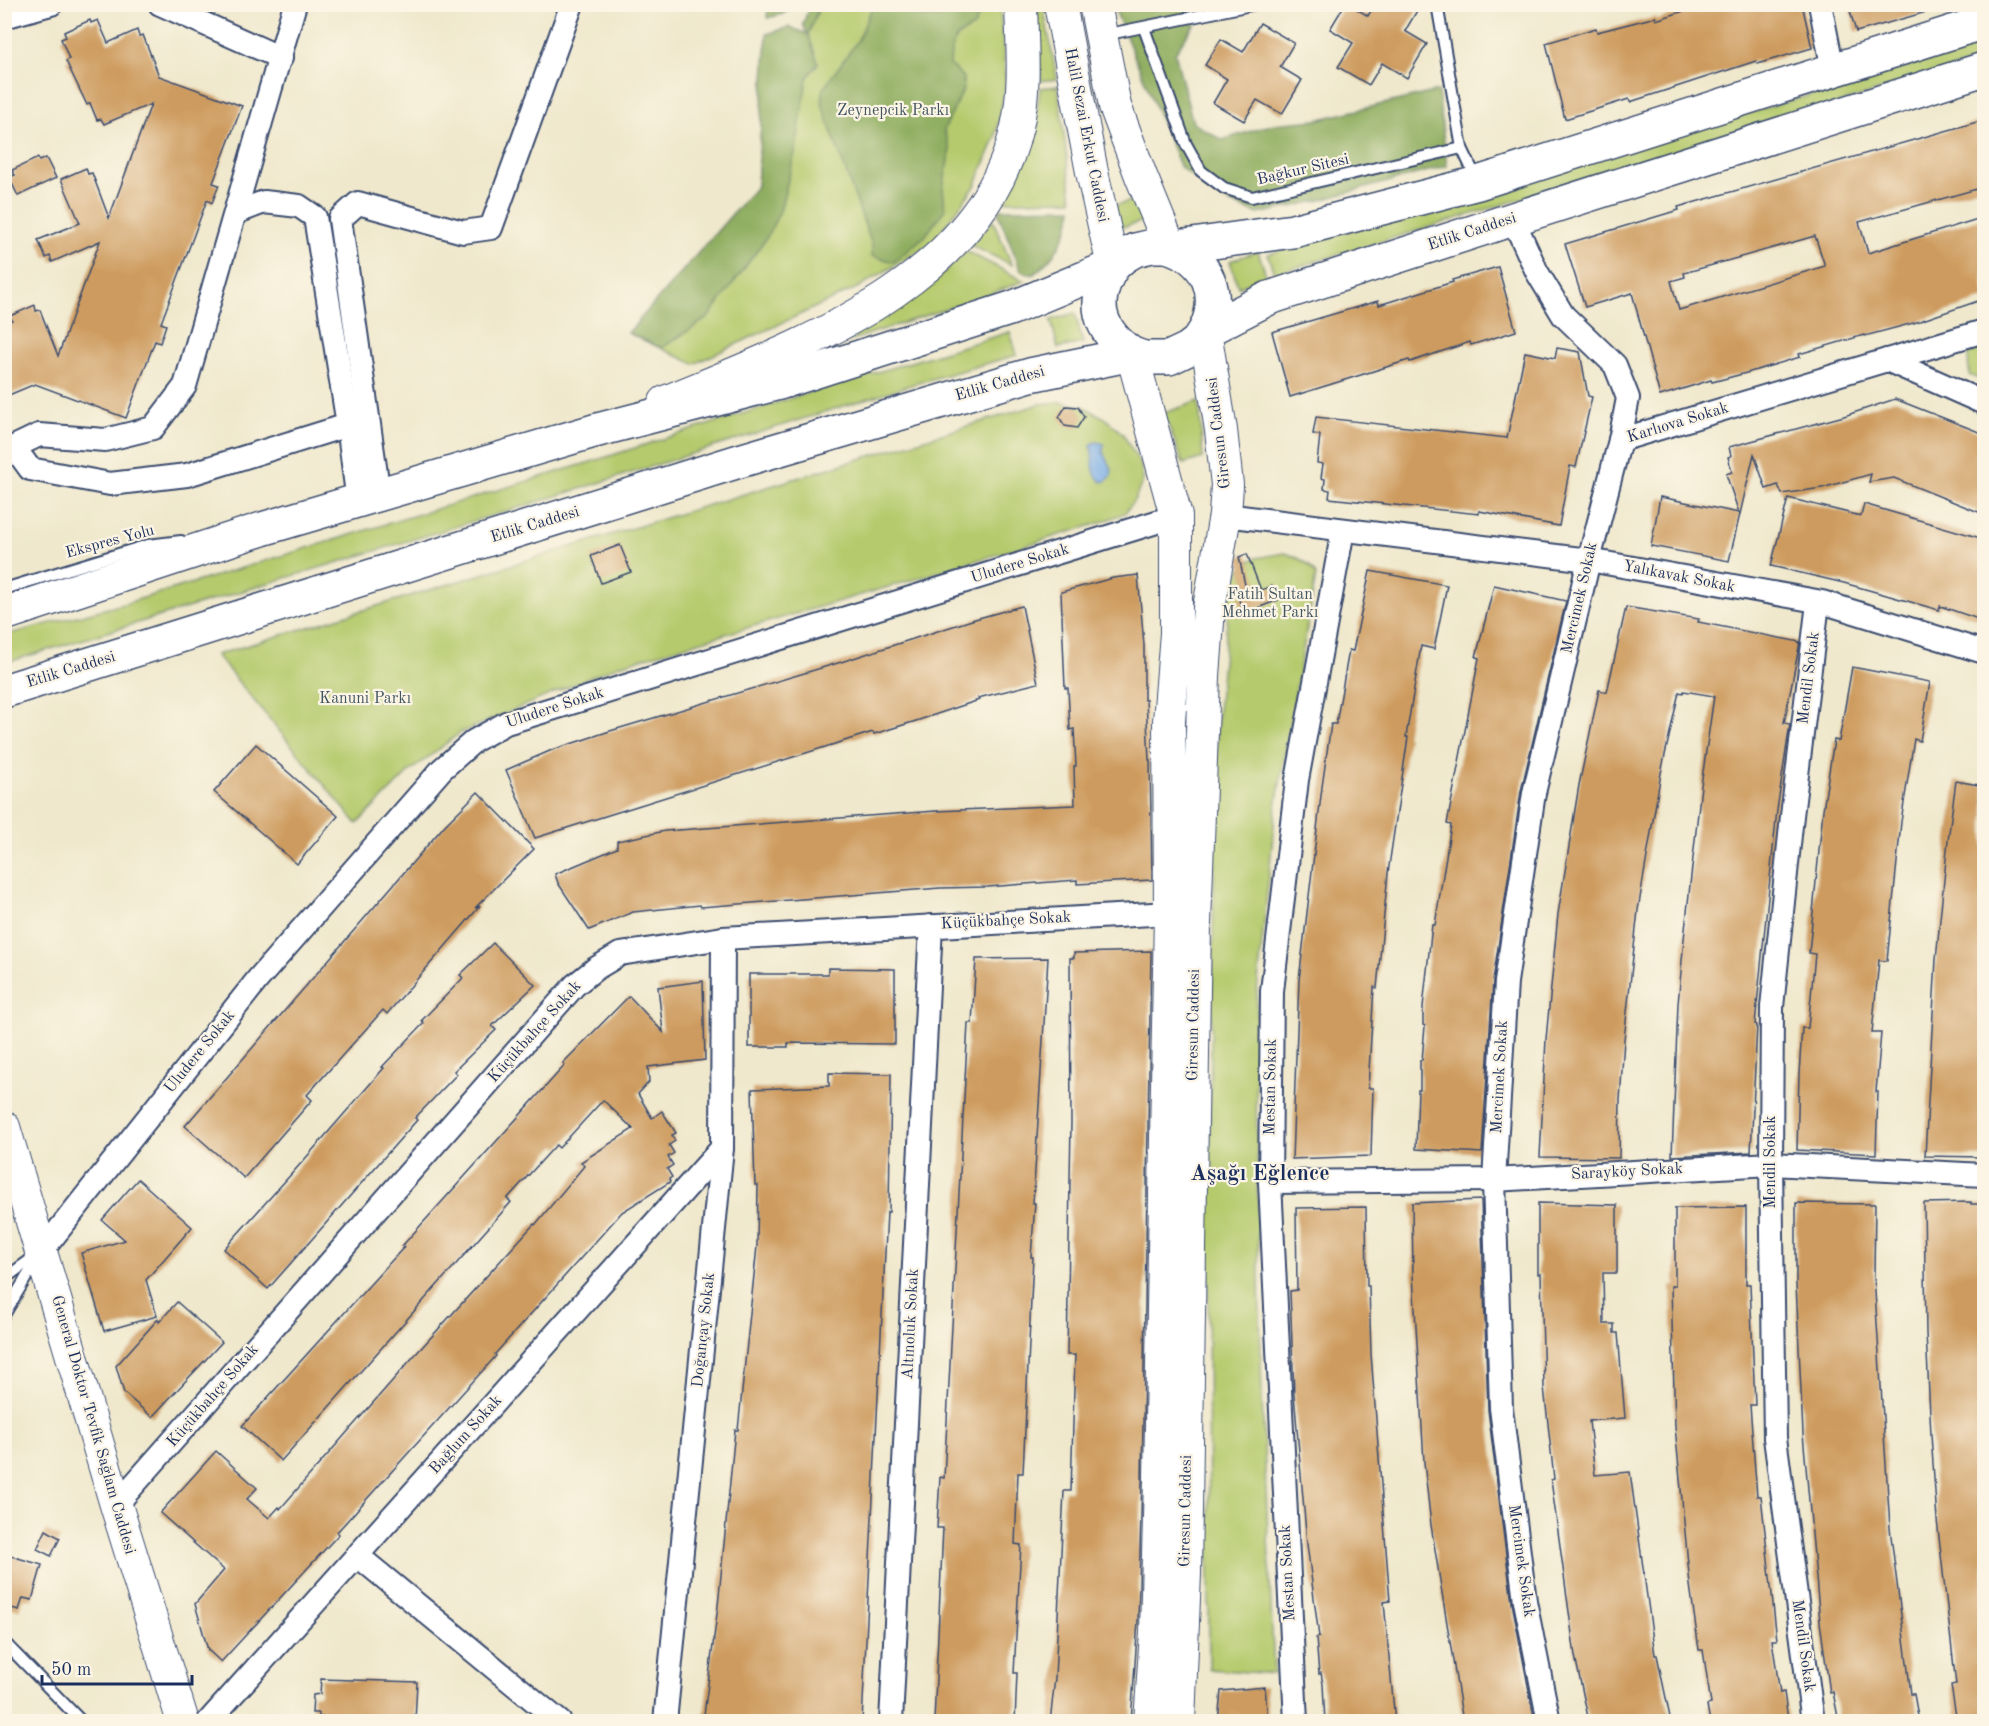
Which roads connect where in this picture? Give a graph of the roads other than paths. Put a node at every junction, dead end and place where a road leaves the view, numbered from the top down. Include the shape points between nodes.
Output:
1 (51, 4) edge
2 (160, 4) edge
3 (295, 4) edge
4 (572, 4) edge
5 (1021, 4) edge
6 (1060, 4) edge
7 (1095, 4) edge
8 (1256, 4) edge
9 (1437, 4) edge
10 (1820, 4) edge
11 (4, 17) edge
12 (1984, 22) edge
13 (1144, 28) junction
14 (1102, 35) junction
15 (281, 58) junction
16 (1984, 69) edge
17 (1833, 70) junction
18 (1462, 148) junction
19 (1478, 183) junction
20 (235, 213) junction
21 (1513, 219) junction
22 (1170, 247) junction
23 (1113, 266) junction
24 (1205, 331) junction
25 (1984, 331) edge
26 (1132, 354) junction
27 (1887, 360) junction
28 (1984, 403) edge
29 (348, 425) junction
30 (594, 431) junction
31 (1620, 440) junction
32 (9, 444) edge
33 (368, 499) junction
34 (1225, 515) junction
35 (1176, 516) junction
36 (262, 530) junction
37 (1343, 530) junction
38 (1589, 560) junction
39 (4, 589) edge
40 (1818, 603) junction
41 (4, 614) edge
42 (1984, 652) edge
43 (4, 691) edge
44 (1170, 913) junction
45 (931, 926) junction
46 (723, 938) junction
47 (4, 1127) edge
48 (722, 1148) junction
49 (1771, 1164) junction
50 (1984, 1175) edge
51 (1494, 1180) junction
52 (1270, 1182) junction
53 (42, 1251) junction
54 (4, 1279) edge
55 (4, 1315) edge
56 (116, 1505) junction
57 (358, 1556) junction
58 (4, 1642) edge
59 (82, 1722) edge
60 (183, 1722) edge
61 (208, 1722) edge
62 (560, 1722) edge
63 (665, 1722) edge
64 (891, 1722) edge
65 (1150, 1722) edge
66 (1179, 1722) edge
67 (1296, 1722) edge
68 (1549, 1722) edge
69 (1813, 1722) edge

1 - 11 street
2 - 15 street
3 - 15 street
4 - 33 street via 491,228 463,232 358,202 340,219
5 - 30 main road via 1021,109 1016,130 989,195 971,223 948,247 893,292 848,319
6 - 23 main road, Halil Sezai Erkut Caddesi
7 - 14 main road
8 - 13 lane
9 - 18 lane
10 - 17 street
12 - 17 main road
13 - 14 lane
13 - 18 lane, Bağkur Sitesi via 1186,144 1201,171 1224,188 1252,197
14 - 22 main road via 1115,106
15 - 20 street
16 - 21 main road, Etlik Caddesi
17 - 19 main road
18 - 19 lane
19 - 22 main road via 1293,231
20 - 29 street via 264,202 299,206 315,217
20 - 32 street via 185,386 153,428 105,440 39,435
21 - 24 main road, Etlik Caddesi via 1269,298
21 - 31 street, Karlıova Sokak via 1537,272 1563,315 1615,366 1628,399
22 - 23 main road via 1135,250
22 - 24 main road via 1189,255 1207,274 1213,303
23 - 26 main road via 1102,285 1100,310 1108,333
23 - 30 main road via 1012,308 778,383
24 - 26 main road, Etlik Caddesi via 1184,352 1169,358
24 - 34 main road, Giresun Caddesi via 1227,485
25 - 27 street, Karlıova Sokak
26 - 35 main road, Giresun Caddesi
26 - 43 main road, Etlik Caddesi via 1030,375 736,462
27 - 28 street
27 - 31 street, Karlıova Sokak
29 - 32 street via 187,475 110,484 30,469
29 - 33 street
30 - 33 main road
31 - 38 street, Mercimek Sokak
33 - 36 main road
34 - 37 street, Yalıkavak Sokak
34 - 66 main road, Giresun Caddesi via 1209,608 1195,924
35 - 44 main road, Giresun Caddesi via 1176,633 1169,721
35 - 53 street, Uludere Sokak via 506,723 474,741 442,769 258,979
36 - 39 lane, Ekspres Yolu via 148,545
36 - 41 main road
37 - 38 street, Yalıkavak Sokak
37 - 52 street, Mestan Sokak via 1297,780 1272,991
38 - 40 street, Yalıkavak Sokak
38 - 51 street, Mercimek Sokak via 1533,805 1506,982
40 - 42 street, Yalıkavak Sokak
40 - 49 street, Mendil Sokak via 1772,1007
44 - 45 street, Küçükbahçe Sokak
44 - 65 main road, Giresun Caddesi via 1160,1479
45 - 46 street, Küçükbahçe Sokak
45 - 64 street, Altınoluk Sokak
46 - 48 street, Doğançay Sokak
46 - 56 street, Küçükbahçe Sokak via 620,954 575,985
47 - 53 main road, General Doktor Tevfik Sağlam Caddesi
48 - 57 street, Bağlum Sokak
48 - 63 street, Doğançay Sokak
49 - 50 street, Sarayköy Sokak
49 - 51 street, Sarayköy Sokak
49 - 69 street, Mendil Sokak via 1775,1438
51 - 52 street, Sarayköy Sokak
51 - 68 street, Mercimek Sokak via 1501,1408 1525,1601
52 - 67 street, Mestan Sokak
53 - 54 lane
53 - 55 lane
53 - 56 main road, General Doktor Tevfik Sağlam Caddesi
56 - 60 main road, General Doktor Tevfik Sağlam Caddesi
57 - 61 street, Bağlum Sokak
57 - 62 street
58 - 59 lane

